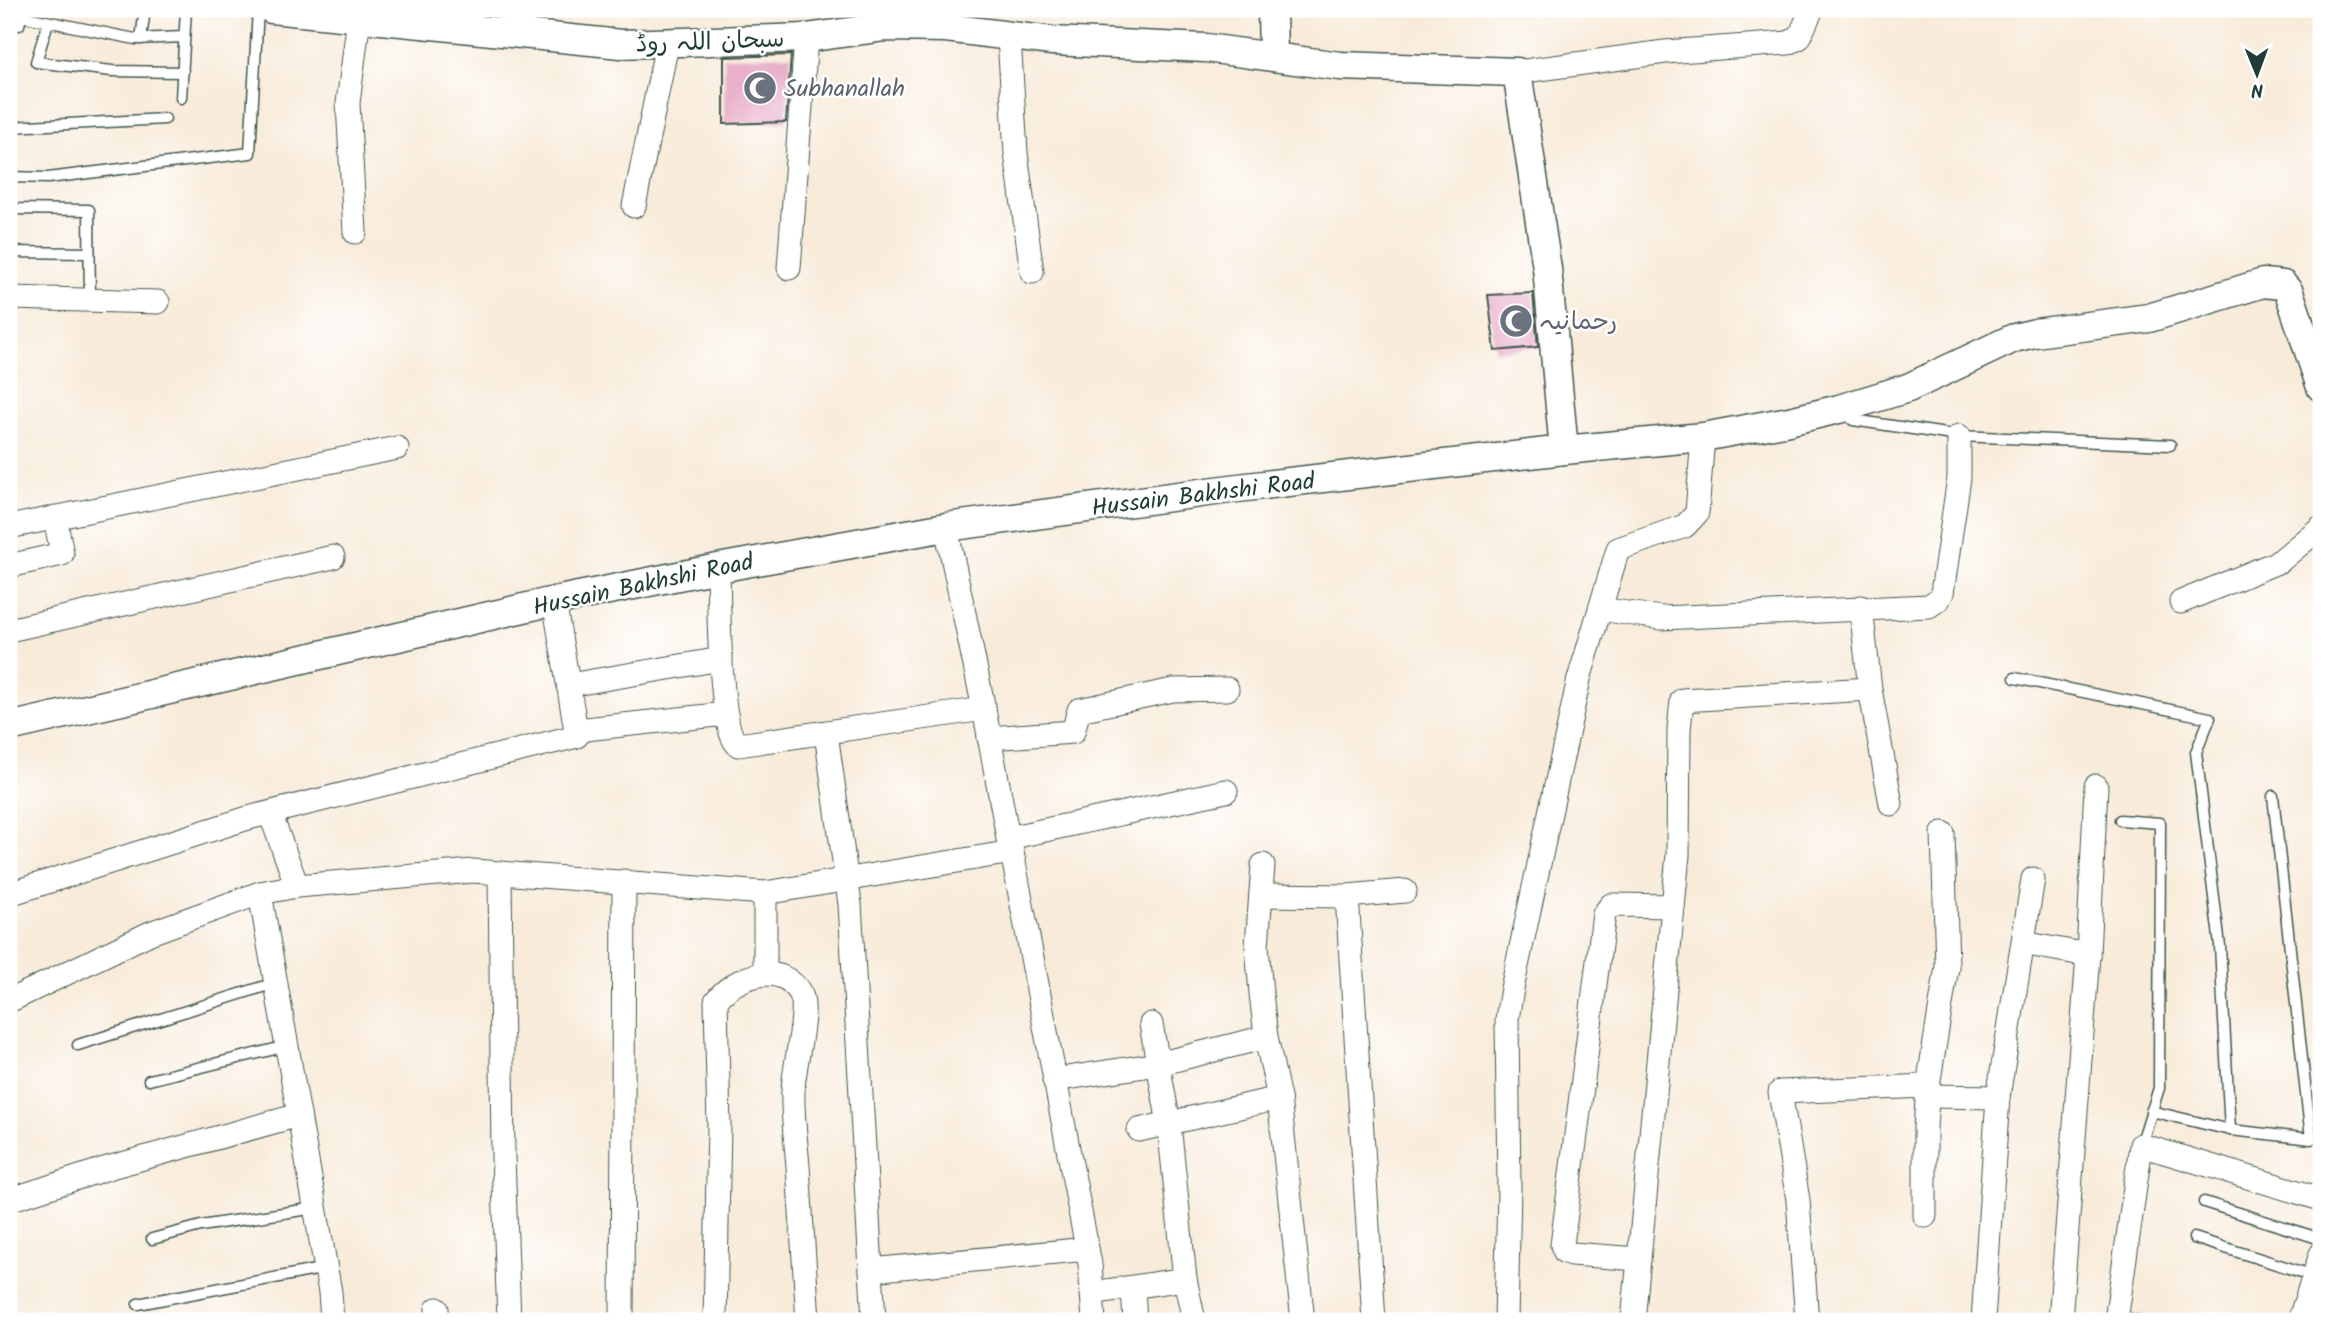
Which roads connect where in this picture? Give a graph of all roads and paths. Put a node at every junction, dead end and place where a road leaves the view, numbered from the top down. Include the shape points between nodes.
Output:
1 (145, 9) edge
2 (186, 9) edge
3 (258, 9) edge
4 (271, 9) edge
5 (1272, 9) edge
6 (1812, 9) edge
7 (22, 13) edge
8 (359, 18) junction
9 (907, 18) edge
10 (48, 22) junction
11 (9, 23) edge
12 (184, 37) junction
13 (1009, 37) junction
14 (806, 38) junction
15 (141, 39) junction
16 (667, 44) junction
17 (1273, 57) junction
18 (183, 72) junction
19 (1517, 72) junction
20 (181, 98) dead end
21 (166, 119) dead end
22 (9, 127) edge
23 (9, 177) edge
24 (634, 206) dead end
25 (9, 209) edge
26 (355, 232) dead end
27 (9, 252) edge
28 (89, 253) junction
29 (789, 268) dead end
30 (1032, 272) dead end
31 (9, 298) edge
32 (90, 300) junction
33 (158, 302) dead end
34 (2321, 387) edge
35 (1839, 409) junction
36 (1959, 436) junction
37 (1703, 437) junction
38 (2170, 445) dead end
39 (397, 447) dead end
40 (1564, 450) junction
41 (55, 517) junction
42 (9, 527) edge
43 (946, 527) junction
44 (2321, 527) edge
45 (333, 557) dead end
46 (9, 566) edge
47 (718, 568) junction
48 (554, 601) junction
49 (2181, 602) dead end
50 (1860, 607) junction
51 (1600, 609) junction
52 (9, 630) edge
53 (721, 659) junction
54 (2015, 678) dead end
55 (569, 685) junction
56 (1227, 690) dead end
57 (1870, 690) junction
58 (984, 709) junction
59 (726, 714) junction
60 (9, 727) edge
61 (576, 730) junction
62 (826, 733) junction
63 (989, 738) junction
64 (2096, 786) dead end
65 (1226, 791) dead end
66 (2273, 796) dead end
67 (1891, 804) dead end
68 (270, 813) junction
69 (2120, 820) dead end
70 (1944, 834) dead end
71 (1010, 845) junction
72 (1263, 865) dead end
73 (500, 873) junction
74 (2033, 879) dead end
75 (847, 880) junction
76 (624, 881) junction
77 (298, 886) junction
78 (1405, 891) dead end
79 (260, 893) junction
80 (765, 893) junction
81 (9, 894) edge
82 (1261, 895) junction
83 (1348, 896) junction
84 (1673, 906) junction
85 (2023, 943) junction
86 (2088, 955) junction
87 (765, 973) junction
88 (275, 983) junction
89 (9, 1002) edge
90 (1151, 1024) dead end
91 (1266, 1037) junction
92 (78, 1045) dead end
93 (286, 1046) junction
94 (1158, 1064) junction
95 (149, 1080) dead end
96 (1054, 1080) junction
97 (1928, 1091) junction
98 (1998, 1097) junction
99 (1279, 1098) junction
100 (2151, 1111) junction
101 (299, 1115) junction
102 (1169, 1124) junction
103 (2230, 1129) junction
104 (1139, 1130) dead end
105 (2141, 1145) junction
106 (2321, 1199) edge
107 (9, 1200) edge
108 (2204, 1202) dead end
109 (315, 1208) junction
110 (1925, 1216) dead end
111 (2194, 1238) dead end
112 (2321, 1238) edge
113 (152, 1239) dead end
114 (1087, 1249) junction
115 (1639, 1259) junction
116 (2318, 1265) edge
117 (326, 1268) junction
118 (871, 1270) junction
119 (1185, 1279) junction
120 (1133, 1288) junction
121 (1092, 1293) junction
122 (138, 1304) dead end
123 (2116, 1318) edge
124 (332, 1321) edge
125 (509, 1321) edge
126 (622, 1321) edge
127 (715, 1321) edge
128 (808, 1321) edge
129 (874, 1321) edge
130 (1094, 1321) edge
131 (1135, 1321) edge
132 (1194, 1321) edge
133 (1303, 1321) edge
134 (1374, 1321) edge
135 (1506, 1321) edge
136 (1633, 1321) edge
137 (1807, 1321) edge
138 (1983, 1321) edge
139 (2060, 1321) edge
140 (2142, 1321) edge
141 (2299, 1321) edge

1 - 15 lane
2 - 12 lane
3 - 23 lane via 250,153 48,178
4 - 8 street, سبحان اللہ روڈ
5 - 17 street
6 - 19 street via 1799,38 1788,43 1665,52
7 - 10 lane
7 - 11 lane via 19,24
8 - 16 street, سبحان اللہ روڈ via 449,22 621,44
8 - 26 street via 348,103
9 - 13 street, سبحان اللہ روڈ
9 - 14 street, سبحان اللہ روڈ via 885,27
10 - 15 lane
10 - 18 lane via 36,62 112,71
12 - 15 lane
12 - 18 lane
13 - 17 street, سبحان اللہ روڈ via 1206,48
13 - 30 street via 1016,153
14 - 16 street, سبحان اللہ روڈ
14 - 29 street
16 - 24 street
17 - 19 street, سبحان اللہ روڈ via 1340,66
18 - 20 lane
19 - 40 street via 1547,268
21 - 22 lane
25 - 28 lane via 89,210
27 - 28 lane
28 - 32 lane
31 - 32 street
32 - 33 street
34 - 35 street, Hussain Bakhshi Road via 2289,292 2283,285 2263,283 2149,318 2014,338 1908,388
35 - 36 lane via 1853,420
35 - 37 street, Hussain Bakhshi Road
36 - 38 lane
36 - 50 street via 1959,478 1939,599 1929,606
37 - 40 street, Hussain Bakhshi Road
37 - 51 street via 1697,513 1685,526 1618,549
39 - 41 street
40 - 43 street, Hussain Bakhshi Road
41 - 42 street
41 - 46 street via 62,554
43 - 47 street, Hussain Bakhshi Road
43 - 58 street
44 - 49 street via 2280,561
45 - 52 street
47 - 48 street, Hussain Bakhshi Road
47 - 53 street
48 - 55 street
48 - 60 street, Hussain Bakhshi Road
50 - 51 street via 1661,618
50 - 57 street
51 - 135 street via 1579,679 1509,1009
53 - 55 street
53 - 59 street
54 - 103 lane via 2210,718 2196,752 2220,946
55 - 61 street
56 - 63 street via 1173,690 1079,710 1073,732
57 - 67 street
57 - 84 street via 1682,700
58 - 62 street
58 - 63 street
59 - 61 street
59 - 62 street via 731,739 742,746
61 - 68 street via 577,736
62 - 75 street
63 - 71 street
64 - 86 street
65 - 71 street
66 - 103 lane via 2311,1139
68 - 77 street
68 - 81 street
69 - 100 lane via 2160,823 2159,1088
70 - 97 street via 1947,967
71 - 75 street
71 - 96 street
72 - 82 street
73 - 76 street
73 - 77 street via 473,871
73 - 125 street
74 - 85 street
75 - 80 street
75 - 118 street
76 - 80 street
76 - 126 street
77 - 79 street
78 - 83 street
79 - 88 street
79 - 89 street via 150,933
80 - 87 street
82 - 83 street
82 - 91 street via 1257,946
83 - 134 street
84 - 115 street
84 - 115 street via 1611,905 1604,914 1562,1245 1571,1254
85 - 86 street
85 - 98 street
86 - 139 street
87 - 127 street via 739,980 716,1002
87 - 128 street via 788,981 802,996 793,1090
88 - 92 lane
88 - 93 street
90 - 94 street
91 - 94 street
91 - 99 street
93 - 95 lane
93 - 101 street
94 - 96 street
94 - 102 street
96 - 114 street
97 - 98 street
97 - 110 street
97 - 137 street via 1780,1092 1798,1200
98 - 138 street
99 - 102 street
99 - 133 street
100 - 103 lane
100 - 105 lane
101 - 107 street
101 - 109 street
102 - 104 street
102 - 119 street
105 - 106 street
105 - 123 street
108 - 112 lane
109 - 113 lane via 201,1226
109 - 117 street
111 - 116 lane
114 - 118 street
114 - 121 street
115 - 136 street
116 - 141 street
117 - 122 lane
117 - 124 street
118 - 129 street
119 - 120 street
119 - 132 street
120 - 121 street
120 - 131 street
121 - 130 street
123 - 140 lane

